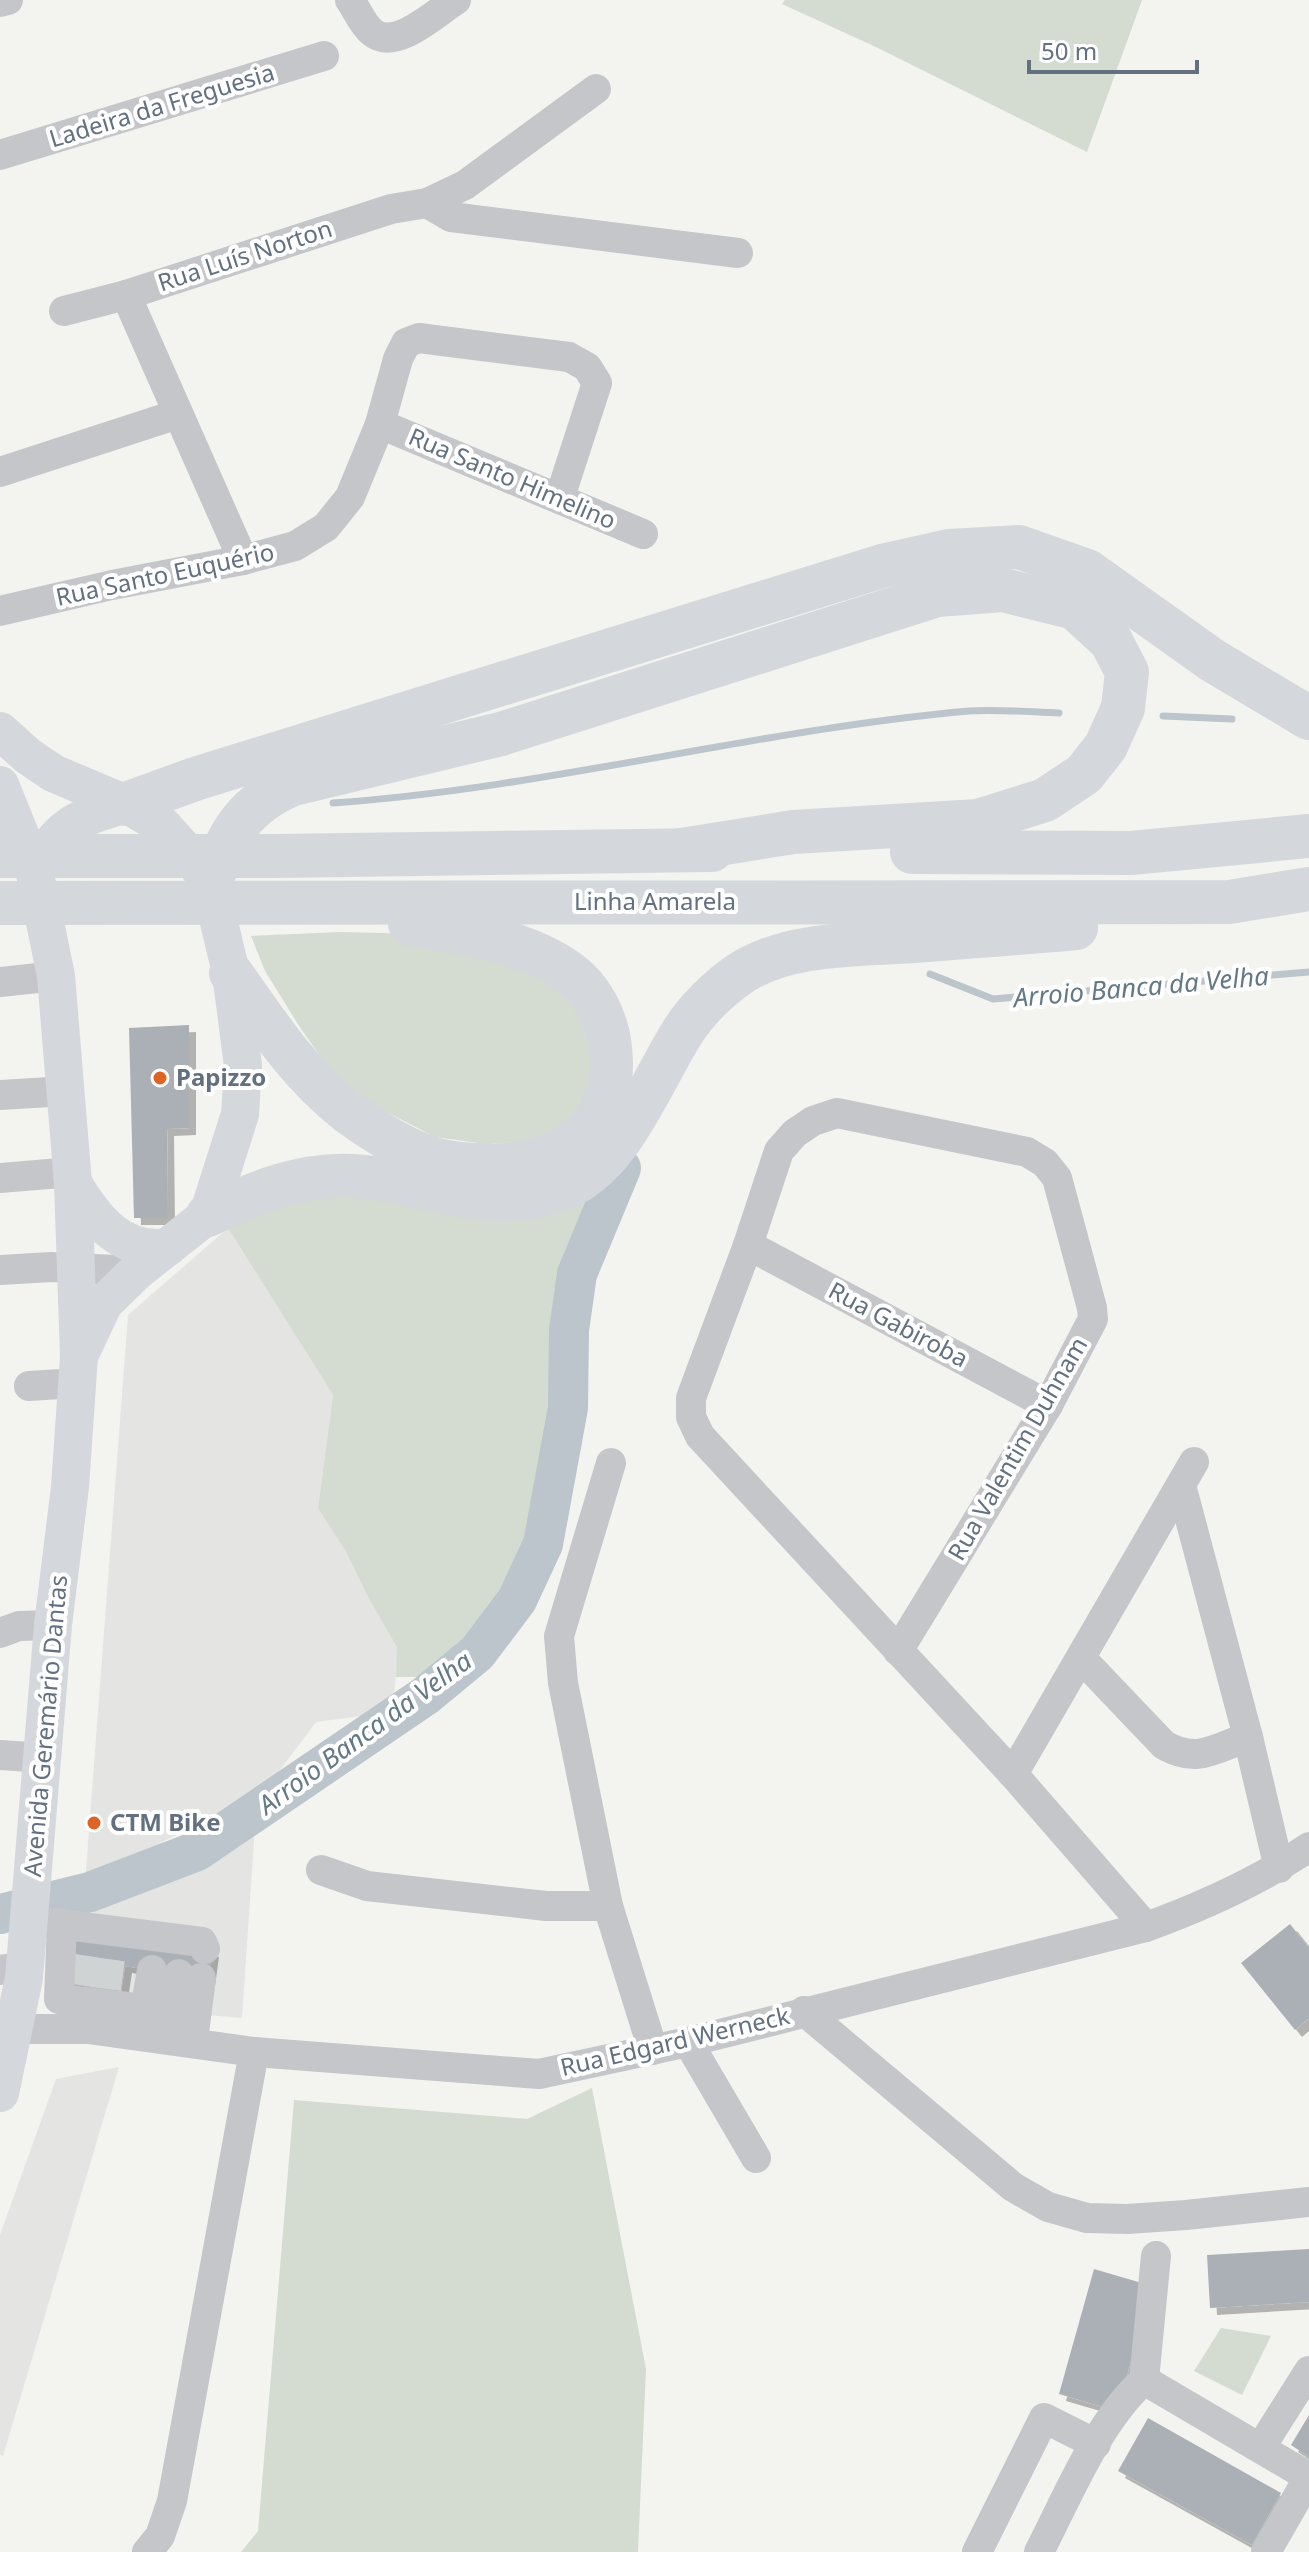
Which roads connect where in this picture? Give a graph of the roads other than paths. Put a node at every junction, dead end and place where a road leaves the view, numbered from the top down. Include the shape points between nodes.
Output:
1 (8, 0) edge
2 (350, 0) edge
3 (456, 0) edge
4 (0, 2) edge
5 (324, 56) dead end
6 (596, 89) dead end
7 (0, 155) edge
8 (427, 203) junction
9 (738, 253) dead end
10 (126, 295) junction
11 (64, 311) dead end
12 (178, 414) junction
13 (380, 424) junction
14 (0, 472) edge
15 (560, 497) junction
16 (643, 534) dead end
17 (243, 560) junction
18 (0, 611) edge
19 (1309, 718) edge
20 (0, 731) edge
21 (0, 785) edge
22 (126, 804) junction
23 (1309, 836) edge
24 (682, 850) junction
25 (17, 862) edge
26 (210, 884) junction
27 (1309, 889) edge
28 (1229, 902) junction
29 (0, 903) edge
30 (290, 903) junction
31 (231, 973) junction
32 (56, 976) junction
33 (0, 982) edge
34 (66, 1091) junction
35 (0, 1095) edge
36 (0, 1178) edge
37 (72, 1178) junction
38 (208, 1215) junction
39 (748, 1245) junction
40 (168, 1247) junction
41 (0, 1270) edge
42 (77, 1270) junction
43 (137, 1271) junction
44 (78, 1370) junction
45 (29, 1386) dead end
46 (1048, 1405) junction
47 (611, 1463) dead end
48 (53, 1625) junction
49 (0, 1633) edge
50 (898, 1651) junction
51 (1081, 1658) junction
52 (1248, 1737) junction
53 (0, 1755) edge
54 (44, 1758) junction
55 (1013, 1774) junction
56 (1309, 1847) edge
57 (1279, 1868) junction
58 (321, 1870) dead end
59 (608, 1906) junction
60 (75, 1927) junction
61 (1146, 1927) junction
62 (177, 1954) junction
63 (12, 1968) edge
64 (804, 2011) junction
65 (177, 2020) junction
66 (7, 2029) edge
67 (688, 2042) junction
68 (653, 2050) junction
69 (254, 2052) junction
70 (0, 2093) edge
71 (756, 2158) dead end
72 (1309, 2202) edge
73 (1156, 2256) dead end
74 (1309, 2371) edge
75 (1144, 2380) junction
76 (1096, 2444) junction
77 (1261, 2447) junction
78 (1309, 2477) edge
79 (147, 2552) edge
80 (977, 2552) edge
81 (1039, 2552) edge
82 (1266, 2552) edge

1 - 4 street
2 - 3 street via 371,32 386,39 399,38
5 - 7 street, Ladeira da Freguesia
6 - 8 street, Rua Luís Norton via 465,185
8 - 9 street via 451,217
8 - 10 street, Rua Luís Norton via 391,209
10 - 11 street, Rua Luís Norton
10 - 12 street
12 - 14 street
12 - 17 street
13 - 15 street, Rua Santo Himelino
13 - 15 street, Rua Santo Euquério via 398,359 406,343 419,338 569,357 587,367 597,383
13 - 17 street, Rua Santo Euquério via 350,497 326,527 295,546
15 - 16 street, Rua Santo Himelino
17 - 18 street, Rua Santo Euquério
19 - 22 highway via 1212,660 1087,571 1019,547 949,551 882,566
20 - 22 main road via 53,773
21 - 25 main road, Avenida Geremário Dantas
22 - 25 main road via 73,821
22 - 26 main road via 163,826
23 - 24 highway via 1131,853
24 - 25 highway
24 - 26 highway via 793,832 978,821 1045,800 1084,774 1106,746 1123,708 1127,672 1111,641 1075,608 1003,590 937,595 501,734 293,784 267,795 244,815
25 - 32 main road, Avenida Geremário Dantas
26 - 31 main road
27 - 28 highway, Linha Amarela
28 - 30 highway, Linha Amarela
28 - 38 highway via 1111,926 821,948 776,957 739,975 705,1004 683,1031 624,1134 566,1188 504,1200 353,1176 314,1178 277,1185
29 - 30 highway, Linha Amarela
30 - 31 highway via 506,942 573,975 607,1025 611,1055 610,1087 584,1135 534,1163 503,1167 427,1157 349,1112 315,1083
31 - 38 main road via 243,1066 240,1114
32 - 33 street
32 - 34 main road, Avenida Geremário Dantas
34 - 35 street
34 - 37 main road, Avenida Geremário Dantas
36 - 37 street
37 - 40 main road via 88,1209 121,1238 150,1250
37 - 42 main road, Avenida Geremário Dantas
38 - 40 main road, Avenida Geremário Dantas
39 - 46 street, Rua Gabiroba
39 - 46 street, Rua Valentim Duhnam via 779,1151 813,1121 837,1113 1027,1152 1057,1178 1093,1319
39 - 50 street, Rua Valentim Duhnam via 691,1398 691,1417 700,1436
40 - 43 main road, Avenida Geremário Dantas
41 - 42 street
42 - 43 street
42 - 44 main road, Avenida Geremário Dantas
43 - 44 main road, Avenida Geremário Dantas via 104,1303
44 - 45 street
44 - 48 main road, Avenida Geremário Dantas
46 - 50 street, Rua Valentim Duhnam
47 - 59 street via 559,1636 563,1683
48 - 49 street via 19,1626
48 - 54 main road, Avenida Geremário Dantas
50 - 55 street, Rua Valentim Duhnam
51 - 52 street via 1164,1745 1180,1754 1195,1756
51 - 52 street via 1188,1473
51 - 55 street
52 - 57 street
53 - 54 street
54 - 60 main road, Avenida Geremário Dantas via 32,1882
55 - 61 street, Rua Valentim Duhnam
56 - 57 street, Rua Edgard Werneck
57 - 61 street, Rua Edgard Werneck via 1205,1906
58 - 59 street via 367,1886 546,1906
59 - 68 street
60 - 62 street
60 - 63 main road, Avenida Geremário Dantas
60 - 65 street via 61,2001 91,1996
61 - 64 street, Rua Edgard Werneck
62 - 65 street
62 - 65 street
63 - 66 main road, Avenida Geremário Dantas
64 - 67 street, Rua Edgard Werneck
64 - 72 street via 1013,2187 1048,2207 1087,2218 1127,2219
65 - 66 street, Rua Edgard Werneck via 88,2029
65 - 69 street, Rua Edgard Werneck
66 - 70 main road, Avenida Geremário Dantas
67 - 68 street, Rua Edgard Werneck
67 - 71 street
68 - 69 street, Rua Edgard Werneck via 539,2074
69 - 79 street via 172,2501 160,2536
73 - 75 street
74 - 77 street
75 - 76 street
75 - 77 street
76 - 80 street via 1044,2418
76 - 81 street
77 - 78 street
78 - 82 street

